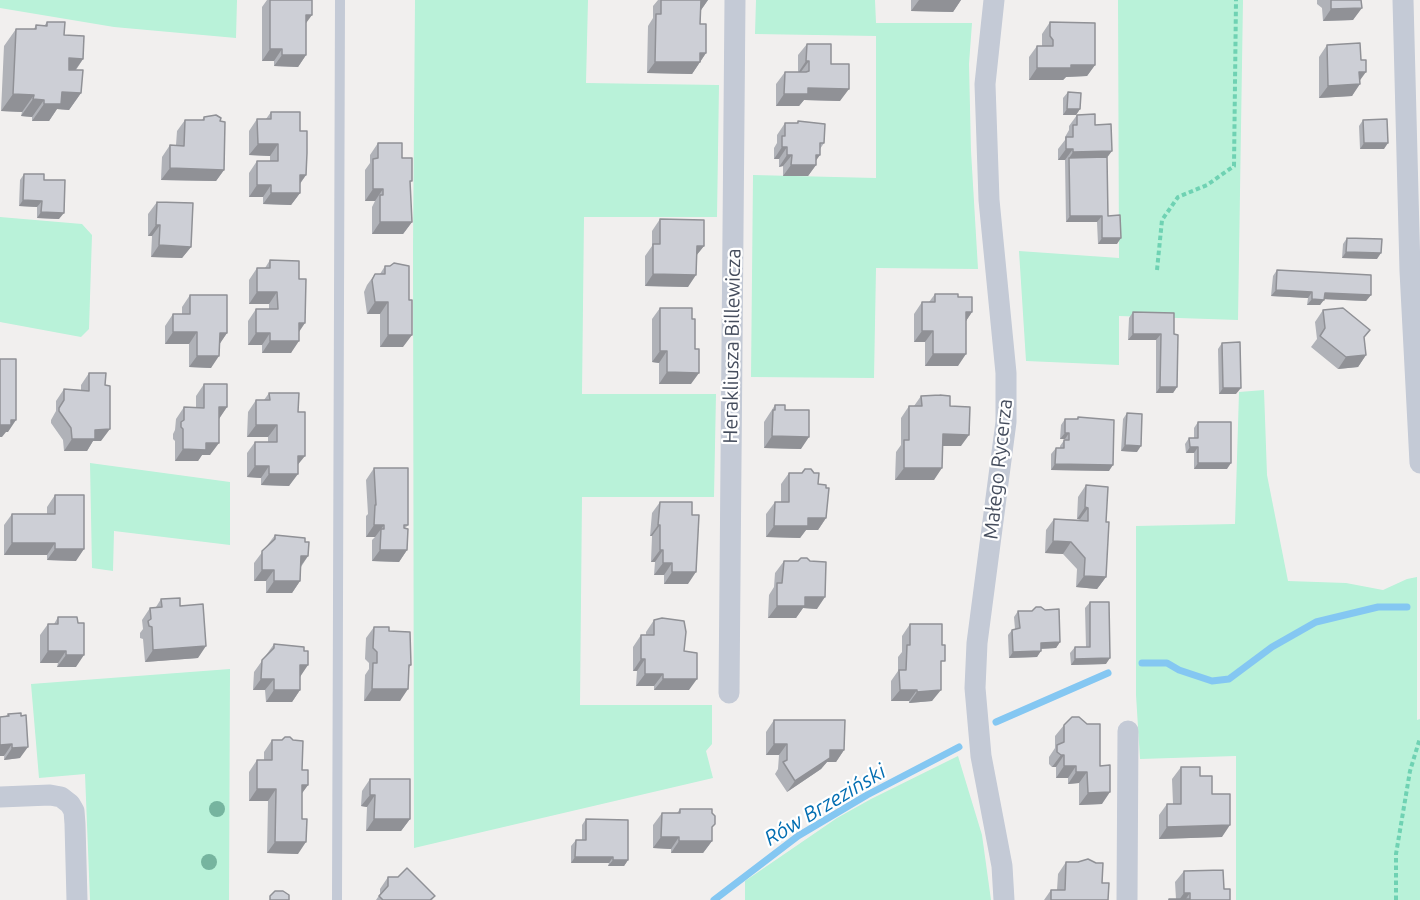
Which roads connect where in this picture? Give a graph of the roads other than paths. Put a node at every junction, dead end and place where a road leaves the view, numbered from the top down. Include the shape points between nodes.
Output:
1 (340, 0) edge
2 (735, 0) edge
3 (994, 0) edge
4 (1402, 0) edge
5 (1420, 463) edge
6 (729, 693) dead end
7 (1128, 731) dead end
8 (0, 797) edge
9 (77, 900) edge
10 (337, 900) edge
11 (1005, 900) edge
12 (1126, 900) edge

1 - 10 lane
2 - 6 street, Herakliusza Billewicza
3 - 11 street, Małego Rycerza via 985,84 989,200 1006,373 1006,422 977,643 975,688 981,756
4 - 5 street
7 - 12 street
8 - 9 street via 61,796 70,804 75,824

